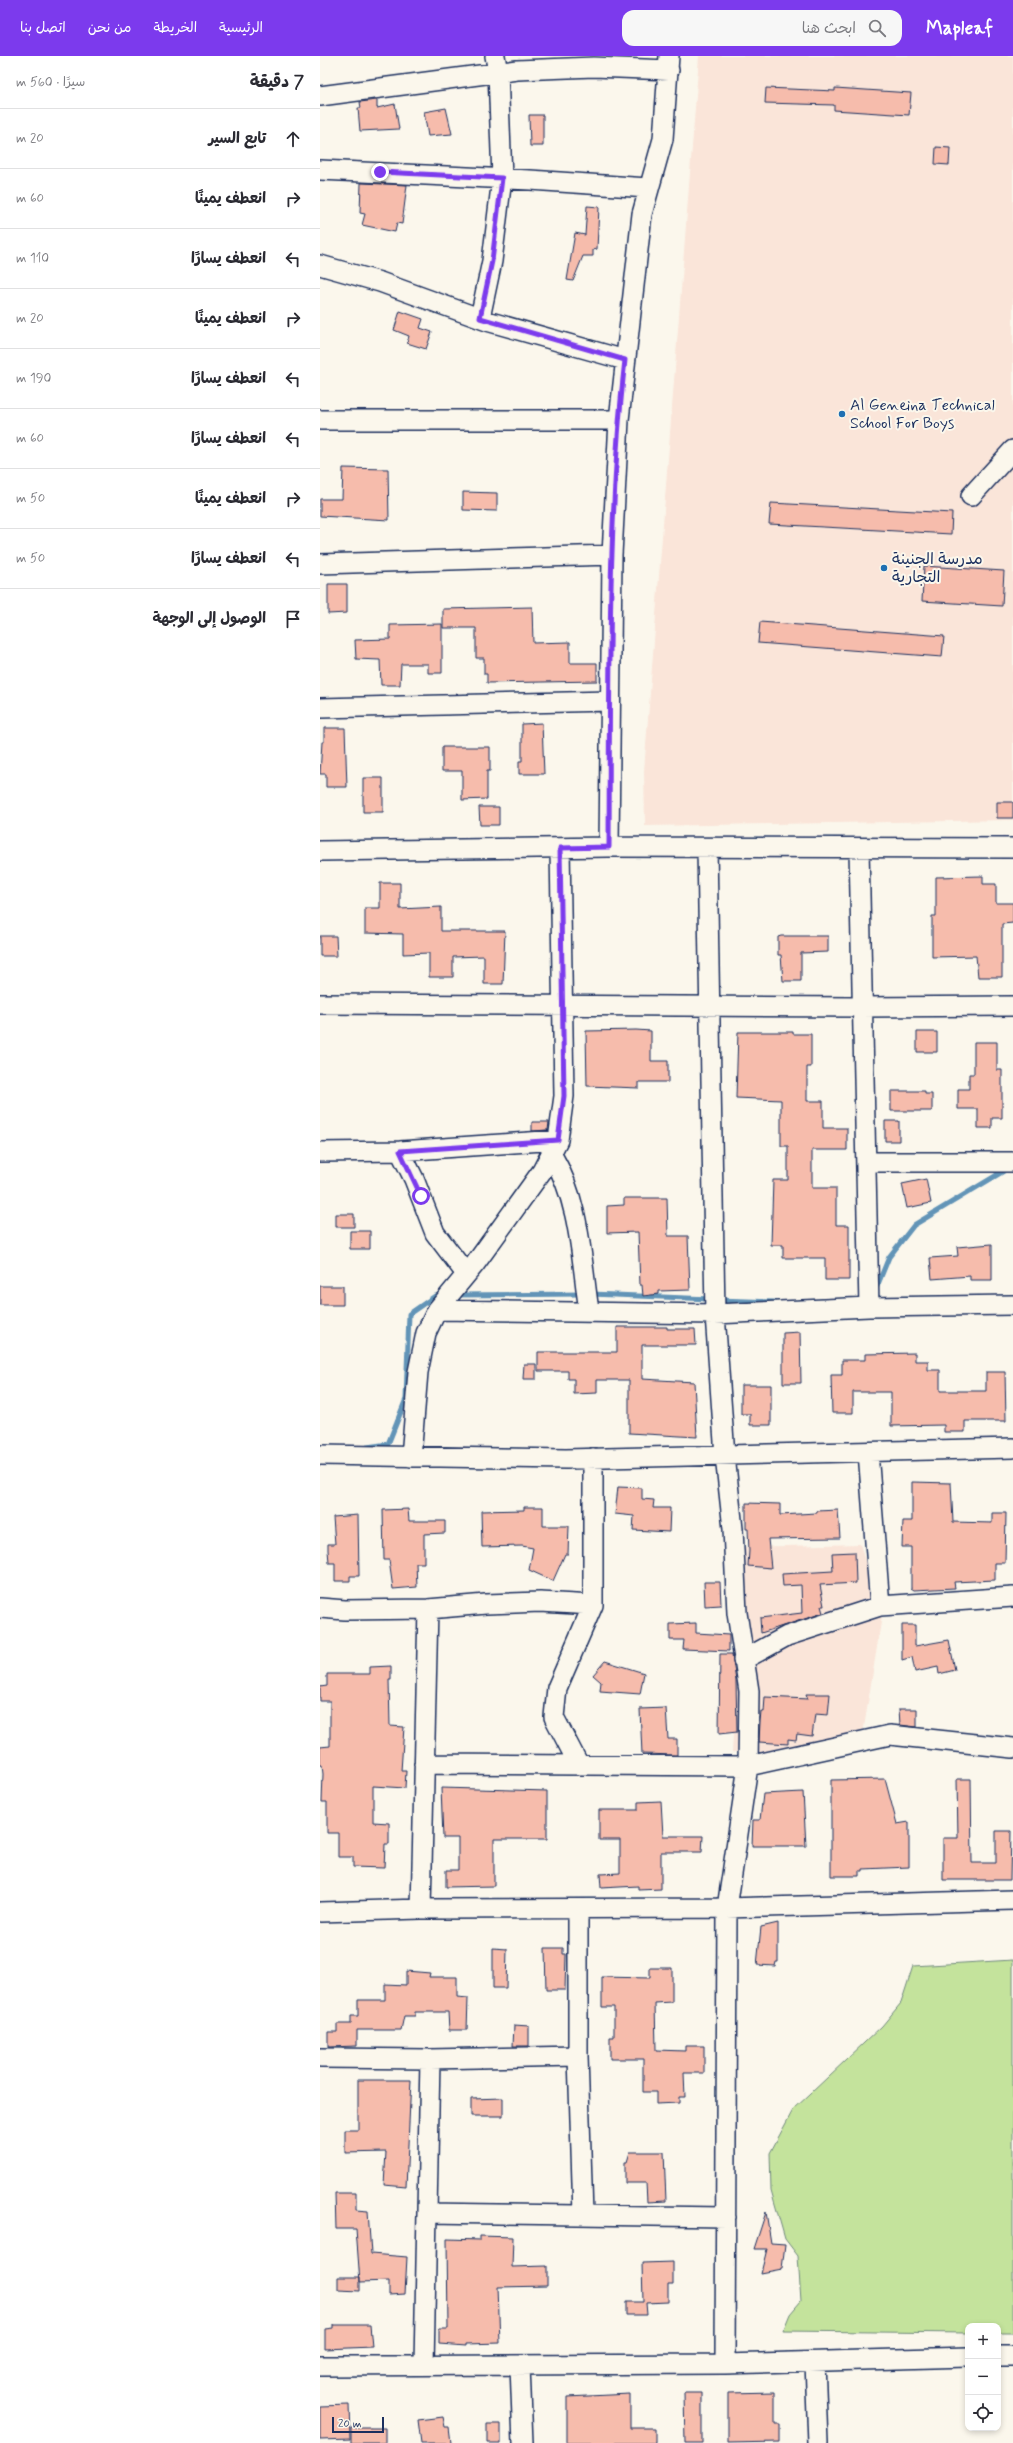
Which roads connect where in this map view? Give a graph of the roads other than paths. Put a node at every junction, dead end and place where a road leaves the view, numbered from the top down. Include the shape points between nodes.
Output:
1 (669, 63) edge
2 (496, 64) edge
3 (320, 96) edge
4 (320, 170) edge
5 (502, 178) junction
6 (648, 188) junction
7 (320, 265) edge
8 (480, 318) junction
9 (625, 360) junction
10 (320, 420) edge
11 (619, 420) junction
12 (1013, 450) edge
13 (970, 496) dead end
14 (612, 554) junction
15 (320, 564) edge
16 (610, 701) junction
17 (320, 708) edge
18 (609, 847) junction
19 (560, 848) junction
20 (707, 848) junction
21 (1013, 848) edge
22 (859, 849) junction
23 (320, 851) edge
24 (320, 1004) edge
25 (562, 1005) junction
26 (1013, 1006) edge
27 (711, 1007) junction
28 (861, 1008) junction
29 (555, 1148) junction
30 (400, 1151) junction
31 (320, 1152) edge
32 (867, 1162) junction
33 (1013, 1162) edge
34 (466, 1274) junction
35 (1013, 1306) edge
36 (869, 1307) junction
37 (437, 1310) junction
38 (589, 1311) junction
39 (715, 1314) junction
40 (1013, 1448) edge
41 (868, 1452) junction
42 (320, 1455) edge
43 (725, 1456) junction
44 (411, 1457) junction
45 (593, 1458) junction
46 (1013, 1597) edge
47 (593, 1605) junction
48 (880, 1606) junction
49 (320, 1608) edge
50 (428, 1609) junction
51 (743, 1660) junction
52 (1013, 1748) edge
53 (424, 1764) junction
54 (579, 1765) junction
55 (748, 1766) junction
56 (1013, 1900) edge
57 (727, 1908) junction
58 (421, 1909) junction
59 (578, 1910) junction
60 (320, 1912) edge
61 (578, 2056) junction
62 (320, 2058) edge
63 (430, 2059) junction
64 (427, 2213) junction
65 (583, 2215) junction
66 (726, 2217) junction
67 (1001, 2356) edge
68 (1013, 2356) edge
69 (965, 2357) edge
70 (815, 2362) junction
71 (725, 2364) junction
72 (424, 2365) junction
73 (320, 2366) edge
74 (520, 2366) junction
75 (523, 2443) edge
76 (818, 2443) edge

1 - 2 street via 594,67
1 - 6 street via 663,139
2 - 3 street
2 - 5 street
4 - 5 street
5 - 6 street
5 - 8 street via 492,261
6 - 9 street via 642,214
7 - 8 street via 380,282
8 - 9 street
9 - 11 street
10 - 11 street
11 - 14 street
12 - 13 street
14 - 15 street
14 - 16 street
16 - 17 street
16 - 18 street
18 - 19 street
18 - 20 street
19 - 23 street
19 - 25 street
20 - 22 street
20 - 27 street
21 - 22 street
22 - 28 street
24 - 25 street
25 - 27 street
25 - 29 street via 564,1096
26 - 28 street
27 - 28 street
27 - 39 street
28 - 32 street
29 - 30 street
29 - 34 street
29 - 38 street via 570,1192 579,1231
30 - 31 street
30 - 34 street via 435,1233
32 - 33 street
32 - 36 street
34 - 37 street
35 - 36 street
36 - 39 street
37 - 38 street
37 - 44 street via 426,1334 418,1372
38 - 39 street
39 - 43 street
40 - 41 street
41 - 43 street
41 - 48 street
42 - 44 street
43 - 45 street
43 - 51 street
44 - 45 street
45 - 47 street
46 - 48 street
47 - 50 street via 540,1602
47 - 54 street via 557,1688 554,1717
48 - 51 street via 787,1636
49 - 50 street
50 - 53 street
51 - 55 street via 749,1691
52 - 55 street via 890,1735
53 - 54 street
53 - 58 street
54 - 55 street
55 - 57 street
56 - 57 street
57 - 59 street
57 - 66 street
58 - 59 street
58 - 60 street
59 - 61 street
61 - 63 street
61 - 65 street
62 - 63 street
63 - 64 street
64 - 65 street
64 - 72 street
65 - 66 street
66 - 71 street
67 - 68 street
69 - 70 street
70 - 71 street
70 - 76 street
71 - 74 street
72 - 73 street
72 - 74 street
74 - 75 street

